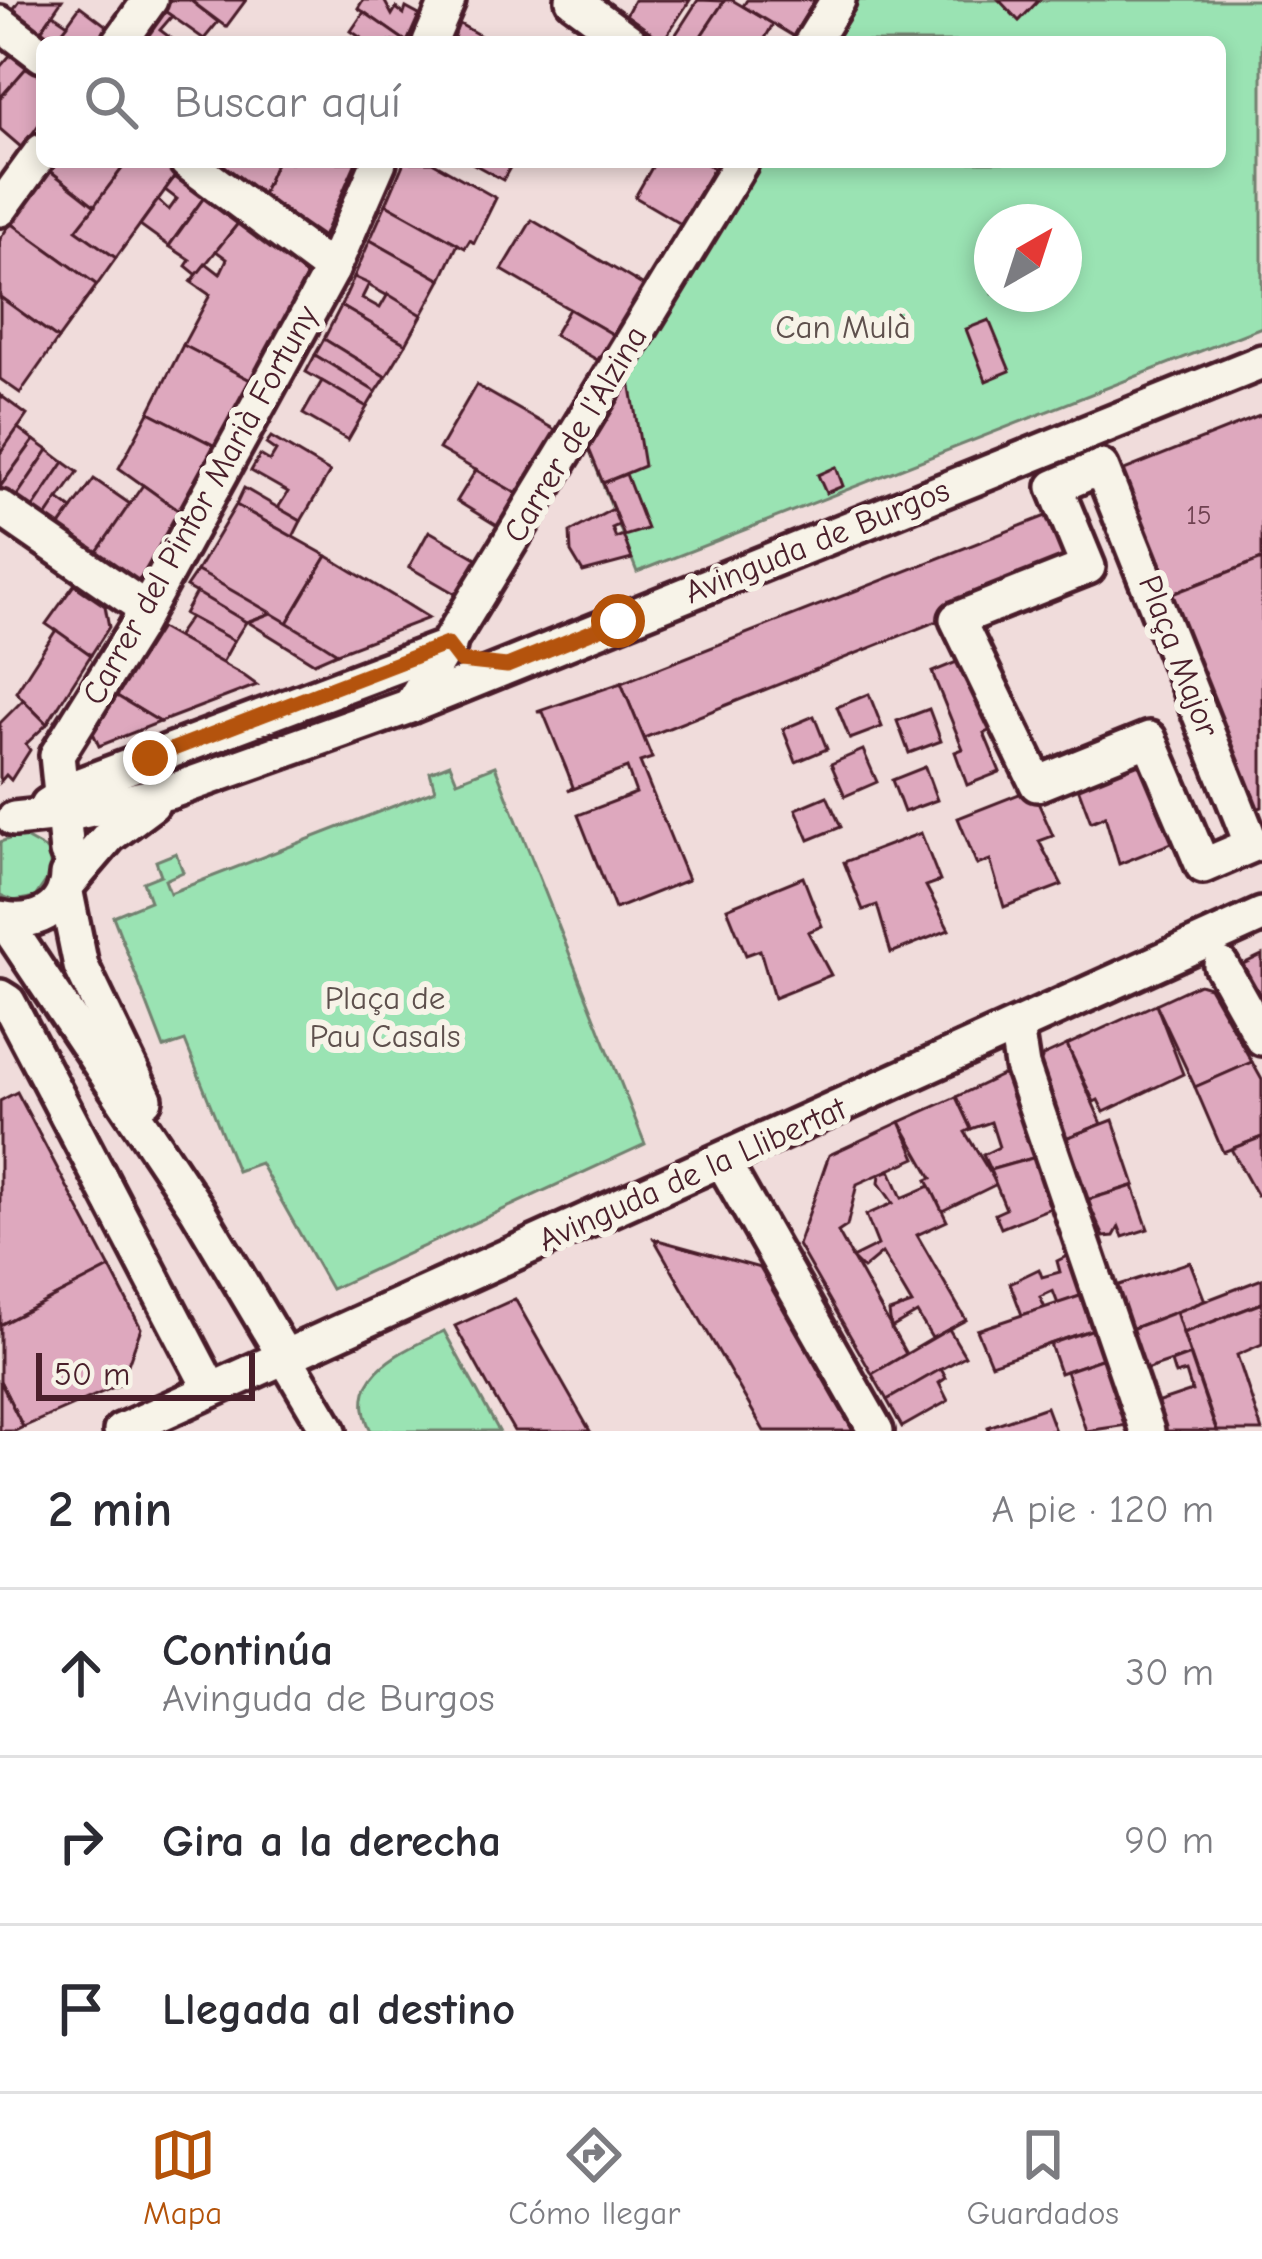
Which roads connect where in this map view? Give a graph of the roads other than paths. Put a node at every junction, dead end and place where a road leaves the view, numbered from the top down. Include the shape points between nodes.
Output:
1 (150, 0) edge
2 (448, 0) edge
3 (573, 0) edge
4 (838, 0) edge
5 (0, 23) edge
6 (124, 36) edge
7 (433, 36) edge
8 (623, 36) edge
9 (816, 36) edge
10 (36, 50) edge
11 (36, 160) edge
12 (195, 168) edge
13 (376, 168) edge
14 (737, 168) edge
15 (0, 209) edge
16 (332, 270) junction
17 (1262, 362) edge
18 (0, 508) edge
19 (146, 609) junction
20 (957, 619) joint
21 (447, 644) junction
22 (507, 666) junction
23 (410, 706) junction
24 (169, 792) junction
25 (36, 812) edge
26 (66, 875) junction
27 (1262, 915) edge
28 (2, 918) edge
29 (1221, 965) dead end
30 (0, 997) edge
31 (1016, 1027) junction
32 (1262, 1038) edge
33 (723, 1162) junction
34 (197, 1209) junction
35 (285, 1358) junction
36 (211, 1390) junction
37 (138, 1427) edge
38 (329, 1431) edge
39 (876, 1431) edge
40 (1147, 1431) edge

1 - 6 street
2 - 7 street
3 - 8 street
4 - 9 street
5 - 10 street
11 - 15 street
12 - 16 street
13 - 16 street, Carrer del Pintor Marià Fortuny
14 - 21 street, Carrer de l'Alzina
16 - 19 street, Carrer del Pintor Marià Fortuny
17 - 22 street, Avinguda de Burgos
18 - 19 street
19 - 25 street, Carrer del Pintor Marià Fortuny via 57,755
20 - 20 street, Plaça Major via 1088,567 1054,487 1101,467 1252,844 1203,866 1149,739 1037,784
21 - 22 street via 460,661
21 - 23 street, Carrer de l'Alzina
21 - 25 street
22 - 23 street, Avinguda de Burgos
23 - 24 street, Avinguda de Burgos
24 - 25 street, Avinguda de Burgos
24 - 26 street, Avinguda de Burgos
25 - 26 street, Carrer del Pintor Marià Fortuny
25 - 26 street
26 - 28 street, Avinguda de Burgos via 44,915
26 - 34 street, Carrer del Pintor Marià Fortuny via 81,966
27 - 31 street, Avinguda de la Llibertat
28 - 34 street
29 - 32 street
30 - 36 street
31 - 33 street, Avinguda de la Llibertat
31 - 40 street via 1022,1066
33 - 35 street, Avinguda de la Llibertat
33 - 39 street
34 - 35 street
35 - 36 street, Avinguda de la Llibertat
35 - 38 street
36 - 37 street, Avinguda de la Llibertat

